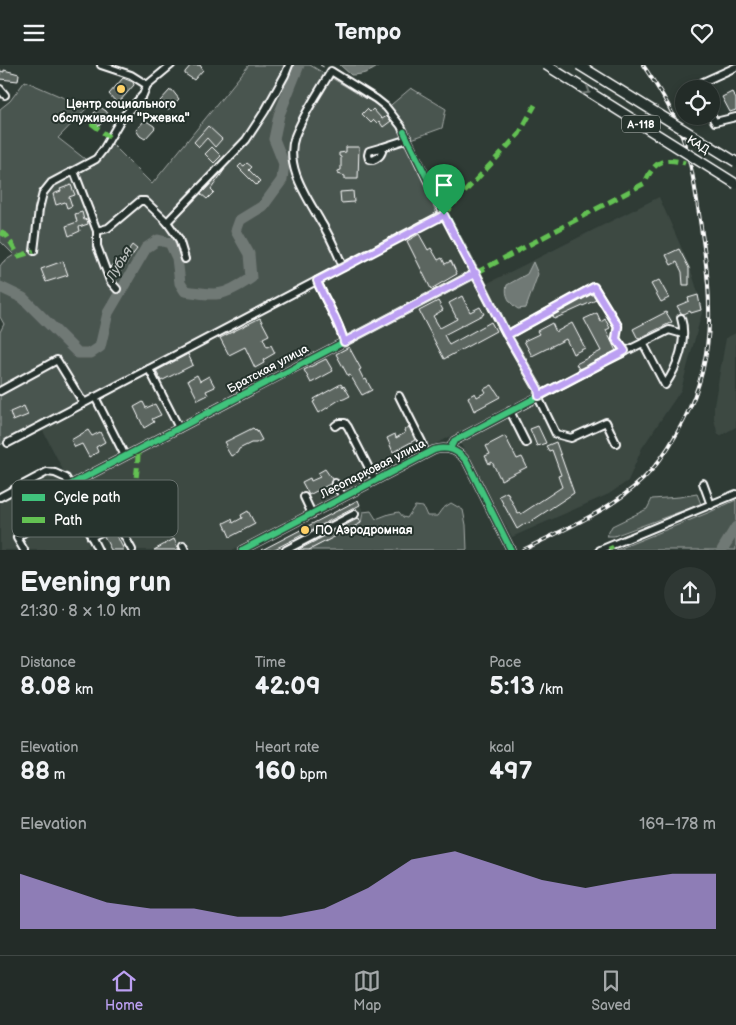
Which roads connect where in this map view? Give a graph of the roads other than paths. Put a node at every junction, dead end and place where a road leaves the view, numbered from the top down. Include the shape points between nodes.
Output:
1 (101, 65) edge
2 (172, 65) edge
3 (289, 65) edge
4 (546, 65) edge
5 (580, 65) edge
6 (736, 67) edge
7 (708, 80) edge
8 (147, 85) junction
9 (0, 89) edge
10 (5, 95) dead end
11 (736, 117) edge
12 (720, 121) edge
13 (408, 139) junction
14 (383, 147) dead end
15 (736, 163) edge
16 (74, 171) junction
17 (736, 184) edge
18 (444, 215) junction
19 (167, 222) junction
20 (97, 231) junction
21 (34, 251) dead end
22 (185, 259) dead end
23 (343, 267) junction
24 (476, 273) junction
25 (317, 281) junction
26 (117, 289) dead end
27 (681, 319) dead end
28 (683, 334) junction
29 (507, 335) junction
30 (344, 342) junction
31 (643, 343) junction
32 (625, 351) junction
33 (149, 369) junction
34 (0, 391) edge
35 (398, 396) dead end
36 (539, 396) junction
37 (95, 397) junction
38 (85, 402) junction
39 (510, 411) junction
40 (335, 426) dead end
41 (179, 428) junction
42 (8, 443) dead end
43 (526, 443) dead end
44 (616, 443) dead end
45 (450, 449) junction
46 (425, 454) junction
47 (125, 456) junction
48 (32, 480) edge
49 (67, 480) edge
50 (79, 480) edge
51 (375, 480) junction
52 (335, 483) dead end
53 (703, 483) dead end
54 (12, 491) edge
55 (736, 494) edge
56 (0, 497) edge
57 (304, 497) dead end
58 (344, 497) junction
59 (711, 505) junction
60 (312, 514) junction
61 (355, 514) dead end
62 (18, 537) edge
63 (91, 537) edge
64 (126, 537) edge
65 (97, 548) edge
66 (24, 550) edge
67 (88, 550) edge
68 (132, 550) edge
69 (242, 550) edge
70 (286, 550) edge
71 (512, 550) edge
72 (600, 550) edge

1 - 8 street via 131,75
2 - 8 street
3 - 19 street via 246,140
4 -> 17 highway, КАД / А-118, bridge
5 - 15 highway, КАД / А-118, bridge
6 - 7 street
8 - 16 street via 144,95 121,119 96,159
9 - 10 street
11 - 12 street
13 - 14 street
13 - 18 street
13 - 23 street via 381,103 331,71 302,120 292,155 303,192
16 - 20 street
16 - 21 street via 51,183 43,193
18 - 23 street
18 - 24 street
19 - 20 street via 145,201 140,201 108,228
19 - 22 street via 179,239
20 - 26 street via 97,246 110,281
23 - 25 street
24 - 29 street
24 - 30 street, Братская улица
25 - 30 street
25 - 33 street
27 - 28 street
28 - 31 street, Лесопарковая улица via 669,330
28 - 31 street via 681,350 665,385
29 - 32 street via 594,287 618,326 616,339
29 - 36 street
30 - 41 street, Братская улица
31 - 32 street, Лесопарковая улица
32 - 36 street, Лесопарковая улица
33 - 37 street
33 - 41 street
34 - 38 street via 57,360
35 - 46 street
36 - 39 street, Лесопарковая улица
36 - 44 street via 556,434 571,437 606,422
37 - 38 street
37 - 47 street
38 - 42 street
39 - 43 street
39 - 45 street, Лесопарковая улица via 454,441
40 - 51 street via 344,423 348,427
41 - 47 street, Братская улица
45 - 46 street, Лесопарковая улица via 440,448
45 - 71 street via 467,462
46 - 51 street, Лесопарковая улица
47 - 50 street, Братская улица
48 - 49 street via 47,472
51 - 58 street, Лесопарковая улица
52 - 58 street
53 - 59 street
54 - 56 street
55 - 59 street
57 - 60 street
58 - 60 street, Лесопарковая улица
59 - 72 street
60 - 69 street, Лесопарковая улица
61 - 70 street
62 - 66 street
63 - 65 street
64 - 68 street
65 - 67 street

